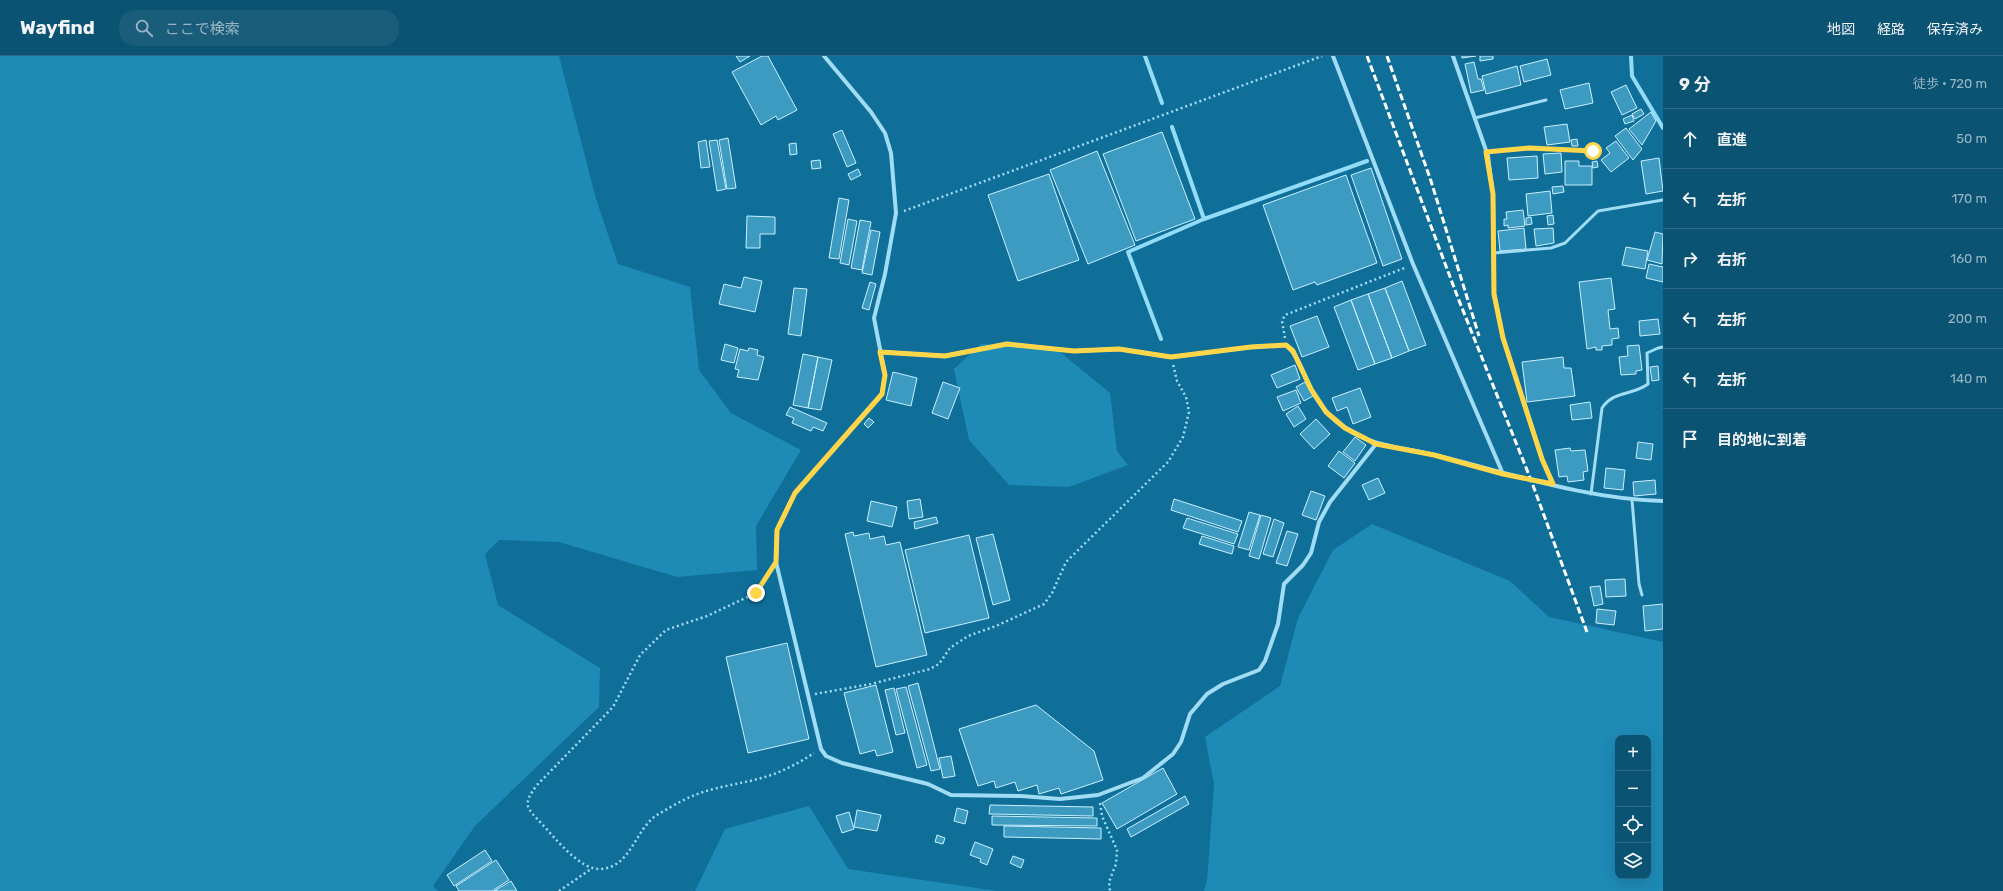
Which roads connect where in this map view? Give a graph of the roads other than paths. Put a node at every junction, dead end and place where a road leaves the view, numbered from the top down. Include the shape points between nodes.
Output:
1 (824, 56) edge
2 (1333, 56) edge
3 (1453, 56) edge
4 (1546, 100) dead end
5 (1475, 118) junction
6 (1593, 151) dead end
7 (1486, 152) junction
8 (1663, 200) edge
9 (1494, 253) junction
10 (1663, 347) edge
11 (880, 352) junction
12 (1376, 444) junction
13 (1503, 474) junction
14 (1553, 484) junction
15 (1591, 494) junction
16 (1632, 500) junction
17 (1663, 501) edge
18 (1642, 595) dead end

1 - 11 street via 871,112 885,133 892,153 896,213 874,318
2 - 13 street via 1413,264
3 - 5 street
4 - 5 lane
5 - 7 street
6 - 7 lane via 1529,148
7 - 9 street via 1493,194
8 - 9 lane via 1598,211 1565,243 1551,248
9 - 14 street via 1494,294 1503,338 1542,459
10 - 15 lane via 1648,353 1648,384 1607,400 1602,408
11 - 12 street via 945,356 1007,344 1074,351 1119,349 1171,357 1286,345 1293,351 1311,389 1326,412 1345,428
11 - 12 street via 885,375 882,394 795,493 777,530 776,562 821,749 826,756 842,763 928,784 951,795 1060,799 1098,795 1143,778 1157,768 1182,742 1190,714 1207,694 1223,684 1259,670 1265,661 1278,624 1284,584 1311,553 1319,522 1330,502
12 - 13 street via 1434,455
13 - 14 street
14 - 15 street
15 - 16 street
16 - 17 street
16 - 18 lane

